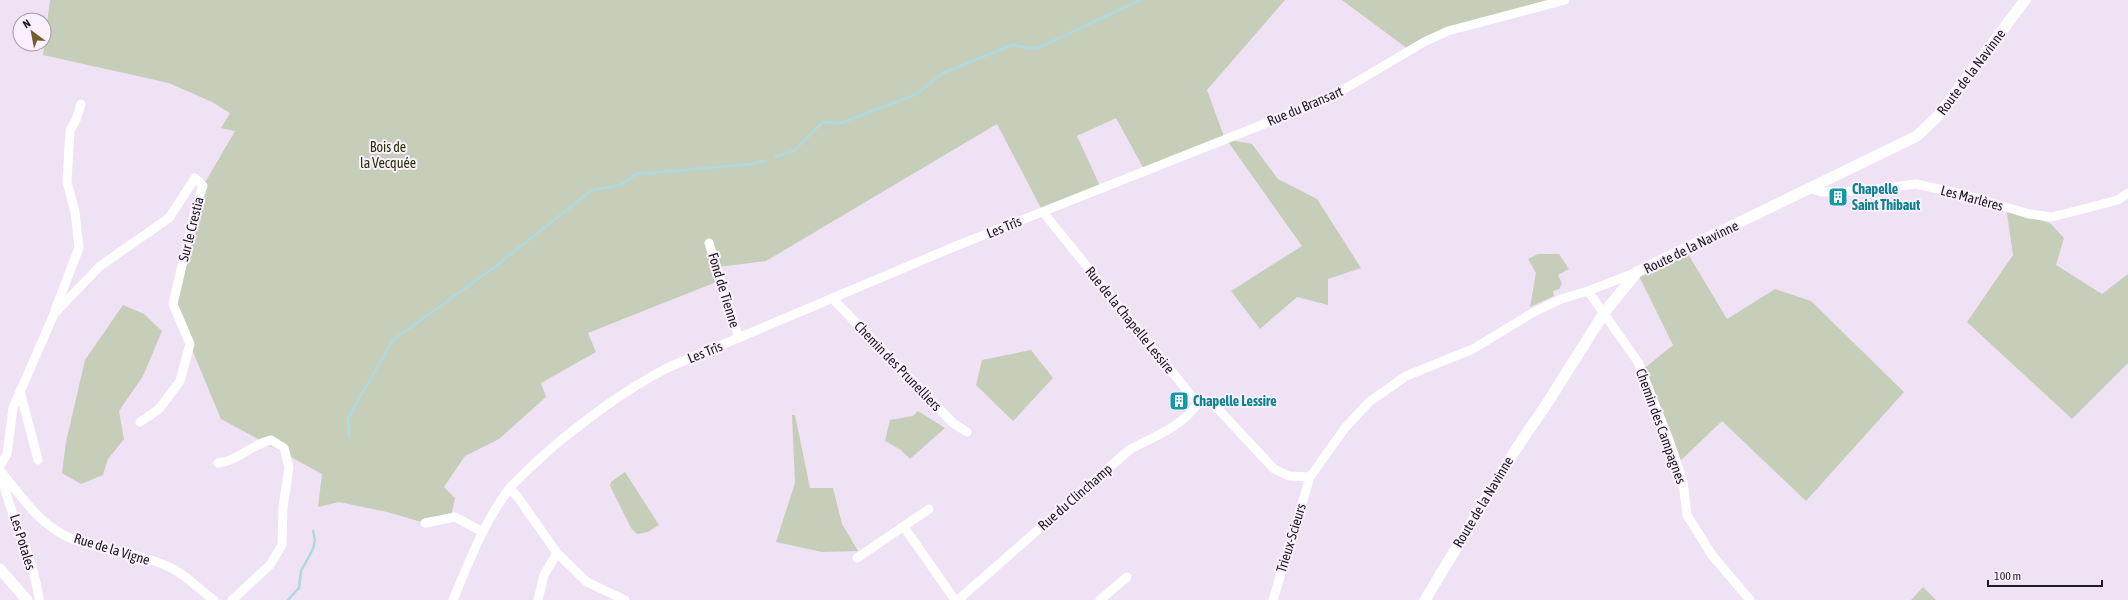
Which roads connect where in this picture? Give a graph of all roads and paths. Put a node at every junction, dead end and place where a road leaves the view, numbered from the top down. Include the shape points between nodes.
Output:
1 (1564, 0) edge
2 (2025, 0) edge
3 (81, 104) dead end
4 (1812, 189) junction
5 (2128, 193) edge
6 (1043, 212) junction
7 (709, 242) dead end
8 (1637, 272) junction
9 (1588, 291) junction
10 (832, 298) junction
11 (1604, 313) junction
12 (54, 314) junction
13 (739, 338) junction
14 (20, 391) junction
15 (1198, 404) junction
16 (140, 422) dead end
17 (967, 432) dead end
18 (38, 460) dead end
19 (218, 463) dead end
20 (0, 466) edge
21 (1310, 477) junction
22 (510, 489) junction
23 (929, 509) dead end
24 (425, 523) dead end
25 (904, 527) junction
26 (483, 532) junction
27 (557, 553) junction
28 (857, 558) dead end
29 (0, 569) edge
30 (1127, 577) dead end
31 (27, 600) edge
32 (39, 600) edge
33 (214, 600) edge
34 (232, 600) edge
35 (453, 600) edge
36 (538, 600) edge
37 (625, 600) edge
38 (957, 600) edge
39 (1100, 600) edge
40 (1274, 600) edge
41 (1425, 600) edge
42 (1750, 600) edge

1 - 6 street, Rue du Bransart via 1448,31 1424,42 1329,98
2 - 4 street, Route de la Navinne via 1943,109 1924,130 1908,142
3 - 12 street via 70,130 67,182 75,212 79,248
4 - 5 street, Les Marlères via 1821,192 1860,191 1916,184 2029,214 2052,216 2118,200
4 - 8 street, Route de la Navinne
6 - 10 street, Les Trîs
6 - 15 street, Rue de la Chapelle Lessire
7 - 13 street, Fond de Tienne
8 - 9 street
8 - 11 street, Route de la Navinne
9 - 11 street
9 - 21 street via 1561,299 1532,313 1473,349 1406,376 1391,386 1369,402 1345,428
10 - 13 street, Les Trîs
10 - 17 street, Chemin des Prunelliers via 953,423
11 - 41 street, Route de la Navinne via 1479,507
11 - 42 street, Chemin des Campagnes via 1638,362 1669,440 1682,481 1687,515 1712,555
12 - 14 street, Sur le Crestia
12 - 16 street, Sur le Crestia via 100,266 169,218 195,178 202,186 173,304 190,344 180,381 159,409
13 - 22 street, Les Trîs via 667,368 612,400 542,457
14 - 18 street
14 - 20 street, Sur le Crestia via 13,408 7,454
15 - 21 street via 1209,402 1220,410 1274,469 1289,476
15 - 38 street, Rue du Clinchamp via 1181,422 1160,436 1129,450
19 - 34 street via 235,458 271,440 284,448 289,467 283,507 282,546 270,565
20 - 32 street, Les Potales via 4,488 27,552
20 - 33 street, Rue de la Vigne via 42,519 63,535 95,546 140,556 175,570
21 - 40 street, Trieux-Scieurs
22 - 26 street, Les Trîs
22 - 27 street
23 - 25 street
24 - 26 street via 455,517
25 - 28 street
25 - 38 street
26 - 35 street, Les Trîs
27 - 36 street via 544,575
27 - 37 street via 587,582
29 - 31 street
30 - 39 street

